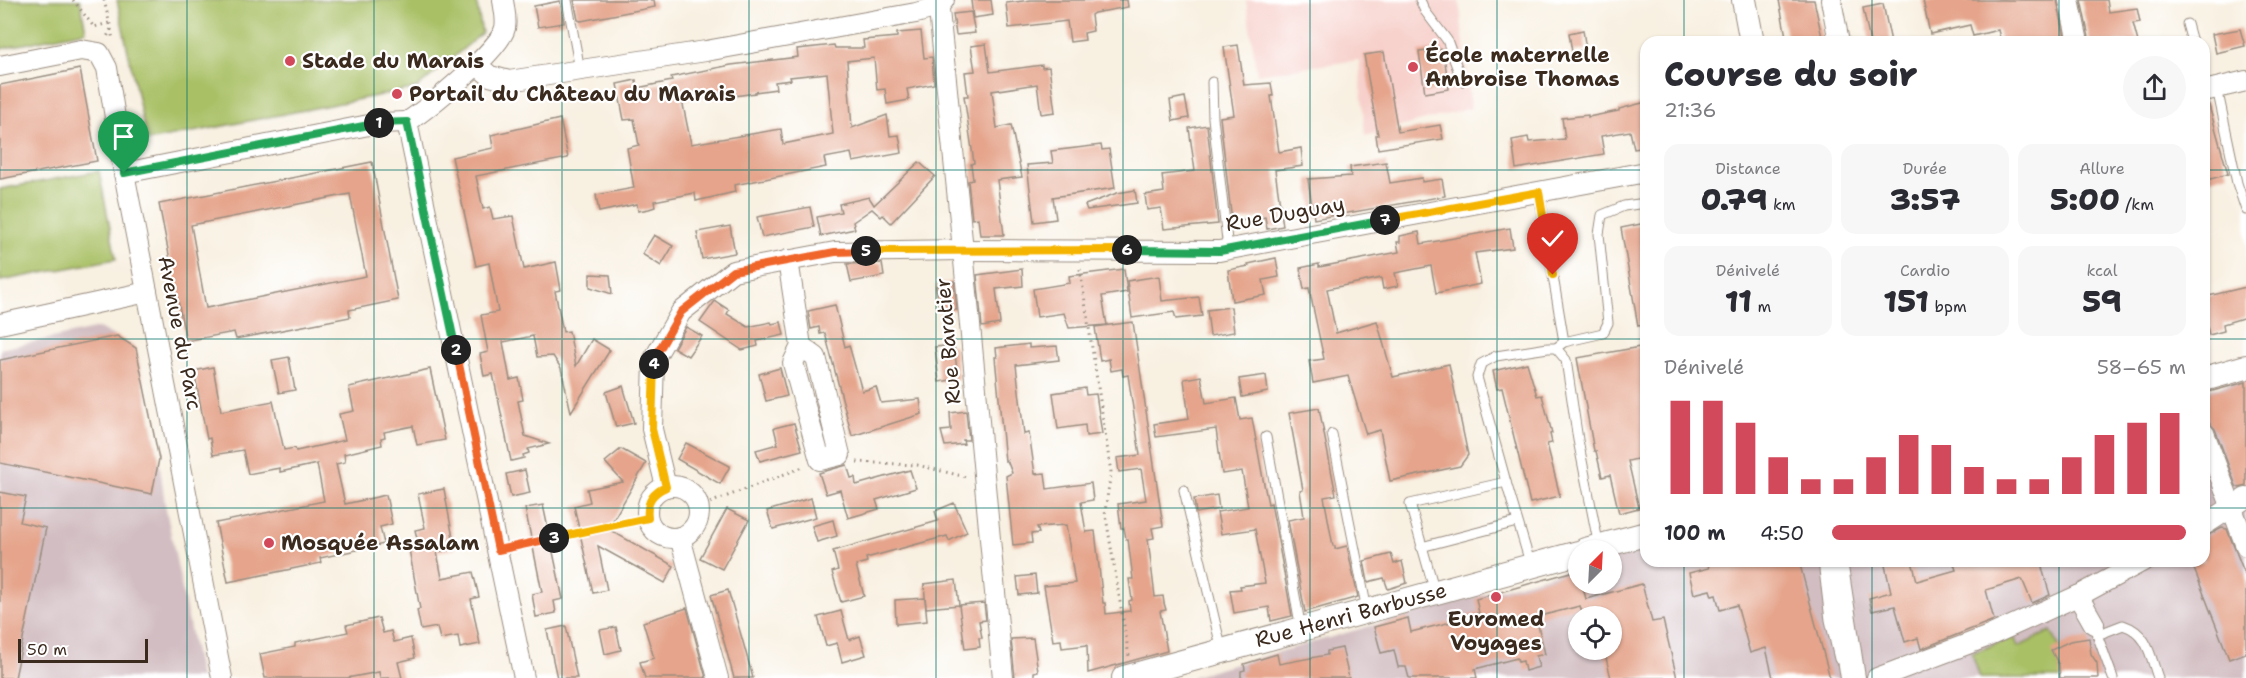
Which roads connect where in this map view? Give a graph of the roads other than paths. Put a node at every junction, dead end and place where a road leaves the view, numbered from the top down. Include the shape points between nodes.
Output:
1 (503, 0) edge
2 (567, 0) edge
3 (1420, 0) edge
4 (1744, 0) edge
5 (1831, 0) edge
6 (2069, 0) edge
7 (940, 2) edge
8 (2187, 24) dead end
9 (1751, 36) edge
10 (1838, 36) edge
11 (2077, 36) edge
12 (2190, 36) edge
13 (476, 64) junction
14 (0, 66) edge
15 (580, 70) junction
16 (1462, 81) dead end
17 (2246, 81) edge
18 (1212, 82) dead end
19 (2210, 89) edge
20 (2210, 99) edge
21 (407, 122) junction
22 (124, 173) junction
23 (1640, 173) edge
24 (1539, 192) junction
25 (1640, 204) edge
26 (2246, 210) edge
27 (1228, 249) junction
28 (963, 250) junction
29 (788, 260) junction
30 (147, 292) junction
31 (0, 324) edge
32 (1560, 345) junction
33 (801, 346) junction
34 (2246, 367) edge
35 (2210, 377) edge
36 (1332, 434) dead end
37 (1266, 437) dead end
38 (2210, 445) edge
39 (1506, 482) junction
40 (666, 487) junction
41 (1184, 490) dead end
42 (2239, 503) edge
43 (2210, 521) edge
44 (1517, 522) junction
45 (1640, 536) edge
46 (680, 537) junction
47 (1586, 540) edge
48 (1622, 541) edge
49 (2246, 546) edge
50 (1421, 548) junction
51 (1568, 556) edge
52 (1532, 566) junction
53 (1824, 567) edge
54 (1836, 567) edge
55 (2132, 567) edge
56 (1435, 592) junction
57 (2078, 596) junction
58 (1852, 607) dead end
59 (1367, 610) junction
60 (1301, 629) junction
61 (2096, 629) junction
62 (1222, 651) junction
63 (1128, 677) edge
64 (222, 678) edge
65 (524, 678) edge
66 (718, 678) edge
67 (1003, 678) edge
68 (1853, 678) edge
69 (1877, 678) edge
70 (2113, 678) edge
71 (2158, 678) edge

1 - 13 street via 505,30
2 - 15 lane
3 - 16 lane via 1448,40
4 - 9 street
5 - 10 street
6 - 11 street
7 - 15 street via 905,15
7 - 28 street, Rue Baratier
8 - 12 lane
13 - 15 street via 490,76 509,81
13 - 21 street
14 - 22 street, Avenue du Parc via 81,50 99,52 107,68
17 - 19 street
18 - 27 lane
20 - 26 lane
21 - 22 street via 379,123
21 - 65 street
22 - 30 street, Avenue du Parc
23 - 24 street, Rue Duguay
24 - 27 street, Rue Duguay
24 - 32 lane
25 - 32 lane via 1602,215 1599,234 1608,323 1603,333
27 - 28 street, Rue Duguay
28 - 29 street, Rue Duguay via 835,252
28 - 67 street, Rue Baratier
29 - 33 street
29 - 40 street, Rue Duguay via 733,271 681,312 654,359 652,429
30 - 31 street
30 - 64 street, Avenue du Parc
32 - 39 lane via 1496,356 1481,363 1477,377
32 - 47 lane via 1566,360 1578,440
33 - 33 street via 816,357 840,454 820,460 793,363
34 - 35 street
36 - 59 lane
37 - 60 lane
38 - 42 street
39 - 44 lane
39 - 50 lane via 1410,504
40 - 46 street via 653,495 648,518 660,534
40 - 46 street via 684,488 699,507 693,529
41 - 62 lane
42 - 43 street
42 - 49 street
44 - 50 lane
44 - 52 lane
45 - 48 street, Rue Henri Barbusse
46 - 66 street
50 - 56 lane
51 - 52 street, Rue Henri Barbusse
52 - 56 street, Rue Henri Barbusse
53 - 68 lane via 1840,663
54 - 68 street
55 - 57 street
56 - 59 street, Rue Henri Barbusse
57 - 61 street
57 - 69 street via 1989,636
58 - 68 lane via 1857,641
59 - 60 street, Rue Henri Barbusse
60 - 62 street, Rue Henri Barbusse
61 - 70 lane
61 - 71 lane via 2122,625 2143,636
62 - 63 street, Rue Henri Barbusse

